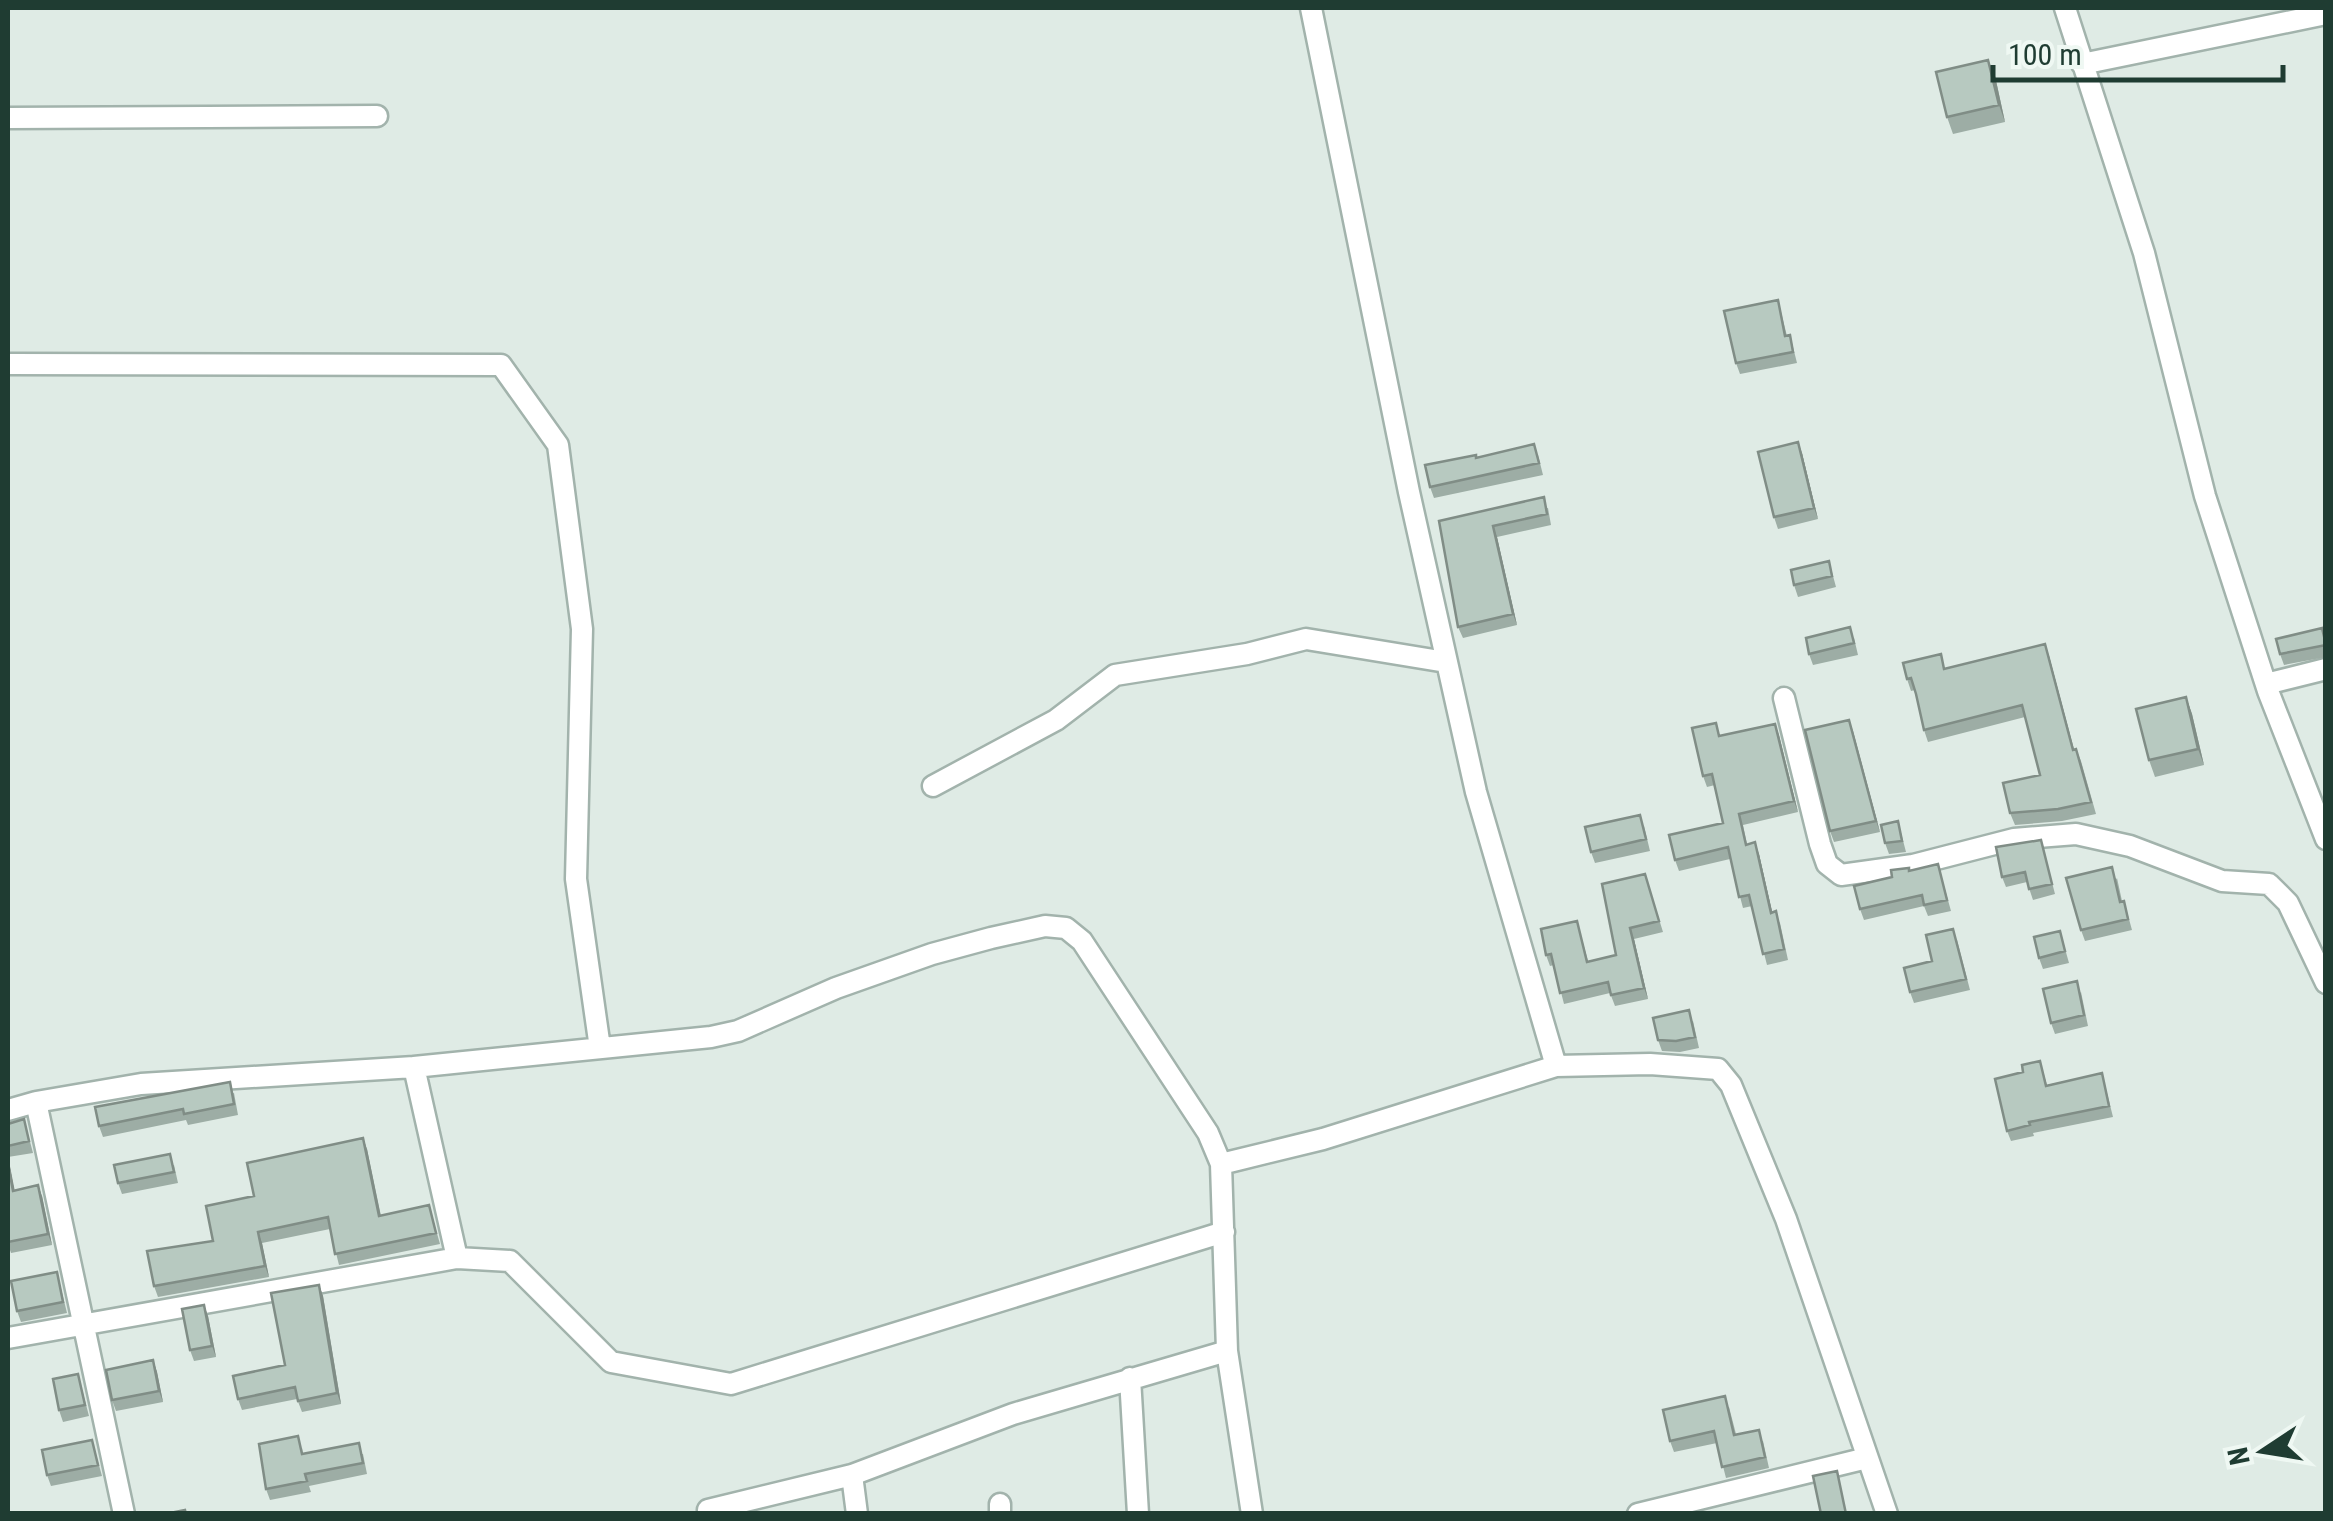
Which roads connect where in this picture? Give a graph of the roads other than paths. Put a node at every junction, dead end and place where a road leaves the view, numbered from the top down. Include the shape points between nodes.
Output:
1 (1311, 8) edge
2 (2065, 8) edge
3 (2326, 14) edge
4 (2082, 64) junction
5 (377, 116) dead end
6 (8, 118) edge
7 (8, 364) edge
8 (1446, 662) junction
9 (2326, 669) edge
10 (2266, 684) junction
11 (1784, 698) dead end
12 (933, 786) dead end
13 (2326, 839) edge
14 (2326, 983) edge
15 (600, 1048) junction
16 (1556, 1066) junction
17 (414, 1067) junction
18 (36, 1102) junction
19 (8, 1110) edge
20 (1221, 1164) junction
21 (1224, 1232) junction
22 (457, 1258) junction
23 (83, 1325) junction
24 (8, 1338) edge
25 (1227, 1352) junction
26 (1130, 1378) junction
27 (1867, 1458) junction
28 (852, 1475) junction
29 (708, 1510) dead end
30 (124, 1514) edge
31 (857, 1514) edge
32 (1138, 1514) edge
33 (1252, 1514) edge
34 (1638, 1514) edge
35 (1887, 1514) edge

1 - 8 street
2 - 4 street
3 - 4 street
4 - 10 street via 2144,254 2204,496
5 - 6 street
7 - 15 street via 501,365 558,444 582,630 576,879
8 - 12 street via 1306,639 1115,675 1056,720
8 - 16 street via 1494,862
9 - 10 street
10 - 13 street
11 - 14 street via 1826,864 1841,875 1913,865 2014,838 2076,834 2130,846 2222,881 2269,884 2288,903
15 - 17 street
15 - 20 street via 738,1031 932,954 1044,926 1066,928 1082,941
16 - 20 street
16 - 27 street via 1718,1069 1731,1085 1786,1219
17 - 18 street via 140,1084
17 - 22 street
18 - 19 street
18 - 23 street
20 - 21 street
21 - 22 street via 731,1384 611,1362 510,1261
21 - 25 street
22 - 23 street
23 - 24 street
23 - 30 street
25 - 26 street
25 - 33 street
26 - 28 street
26 - 32 street
27 - 34 street
27 - 35 street
28 - 29 street
28 - 31 street

